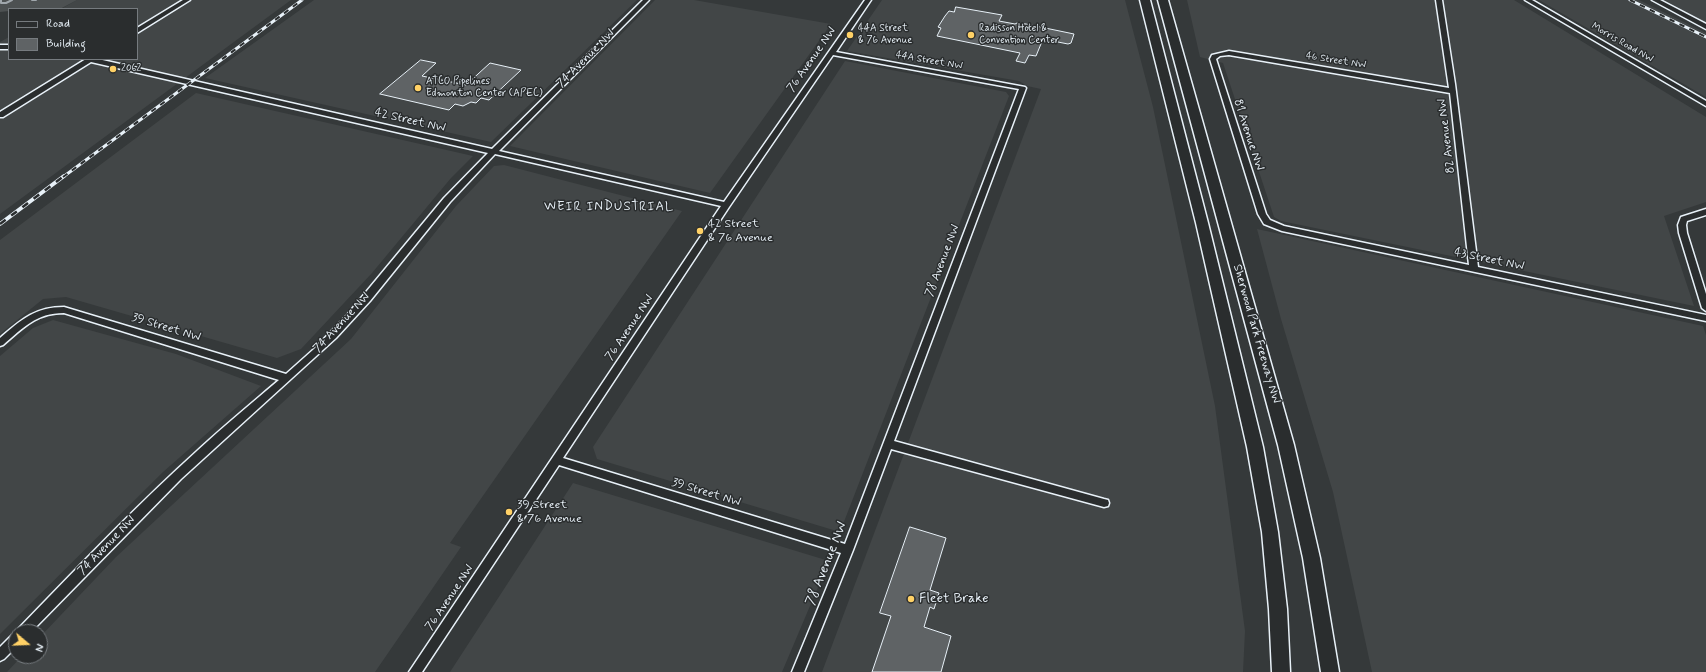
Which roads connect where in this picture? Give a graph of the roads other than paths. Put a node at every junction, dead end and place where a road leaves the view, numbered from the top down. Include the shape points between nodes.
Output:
1 (187, 0) edge
2 (646, 0) edge
3 (868, 0) edge
4 (1145, 0) edge
5 (1163, 0) edge
6 (1439, 0) edge
7 (1528, 0) edge
8 (1656, 0) edge
9 (1706, 27) edge
10 (138, 30) edge
11 (832, 53) junction
12 (1216, 55) joint
13 (88, 60) edge
14 (94, 60) edge
15 (1023, 88) joint
16 (1452, 91) junction
17 (1706, 104) edge
18 (0, 115) edge
19 (492, 151) junction
20 (726, 205) junction
21 (1706, 212) edge
22 (1267, 222) joint
23 (1474, 269) junction
24 (1706, 308) edge
25 (1706, 318) edge
26 (0, 343) edge
27 (286, 378) junction
28 (889, 444) junction
29 (557, 460) junction
30 (1104, 503) dead end
31 (848, 550) junction
32 (31, 624) edge
33 (8, 647) edge
34 (0, 655) edge
35 (415, 672) edge
36 (798, 672) edge
37 (1281, 672) edge
38 (1330, 672) edge

1 - 10 street
2 - 19 street, 74 Avenue NW
3 - 11 street, 76 Avenue NW
4 - 37 highway, Sherwood Park Freeway NW via 1256,447 1270,532
5 - 38 highway, Sherwood Park Freeway NW via 1277,409 1307,532 1327,640
6 - 16 street, 82 Avenue NW
7 - 17 street, Morris Road NW
8 - 9 street
11 - 15 street, 44A Street NW
11 - 20 street, 76 Avenue NW
12 - 16 street, 46 Street NW via 1229,53
12 - 22 street, 81 Avenue NW via 1213,62 1262,214
13 - 18 street
14 - 19 street, 42 Street NW
15 - 28 street, 78 Avenue NW
16 - 23 street, 82 Avenue NW
19 - 20 street, 42 Street NW
19 - 27 street, 74 Avenue NW via 446,201 345,323
20 - 29 street, 76 Avenue NW
21 - 24 street via 1684,219 1682,225
22 - 23 street, 43 Street NW via 1282,228
23 - 25 street, 43 Street NW
26 - 27 street, 39 Street NW via 38,314 51,309 64,310
27 - 32 street, 74 Avenue NW via 150,502
28 - 30 street
28 - 31 street, 78 Avenue NW
29 - 31 street, 39 Street NW
29 - 35 street, 76 Avenue NW
31 - 36 street, 78 Avenue NW
33 - 34 street

